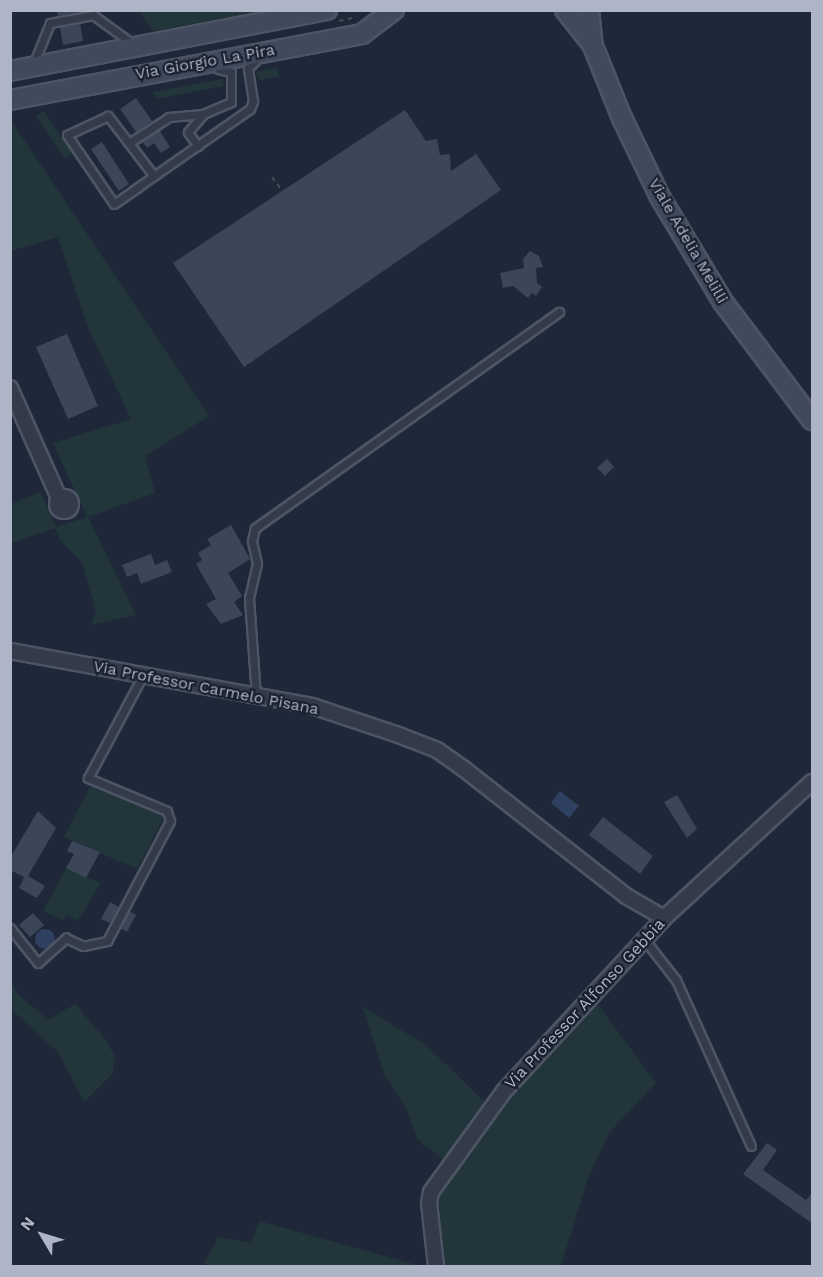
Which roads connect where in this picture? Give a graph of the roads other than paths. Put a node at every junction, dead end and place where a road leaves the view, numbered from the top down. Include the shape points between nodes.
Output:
1 (327, 10) edge
2 (394, 10) edge
3 (565, 10) edge
4 (589, 10) edge
5 (350, 36) junction
6 (593, 45) junction
7 (137, 47) junction
8 (32, 68) junction
9 (10, 71) edge
10 (145, 72) junction
11 (10, 100) edge
12 (203, 114) junction
13 (129, 143) junction
14 (198, 146) junction
15 (154, 176) junction
16 (559, 312) dead end
17 (10, 388) edge
18 (813, 420) edge
19 (59, 498) dead end
20 (10, 651) edge
21 (143, 675) junction
22 (256, 696) junction
23 (813, 782) edge
24 (664, 918) junction
25 (10, 928) edge
26 (645, 939) junction
27 (751, 1146) dead end
28 (436, 1266) edge

1 - 7 main road, Via Giorgio La Pira
2 - 5 main road, Via Giorgio La Pira via 362,34
3 - 6 main road
4 - 6 main road
5 - 10 main road, Via Giorgio La Pira
5 - 14 lane via 312,51 252,62 247,74 253,101 249,109
6 - 18 main road, Viale Adelia Melilli via 638,153 689,248 756,348
7 - 8 main road, Via Giorgio La Pira
7 - 8 lane via 93,15 50,22
8 - 9 main road, Via Giorgio La Pira
10 - 11 main road, Via Giorgio La Pira
10 - 12 lane via 168,78 229,69 231,102
12 - 13 lane via 169,117
12 - 14 lane via 188,132
13 - 15 lane
13 - 15 lane via 108,116 67,135 114,204
14 - 15 lane
16 - 22 lane via 255,528 252,541 257,563 249,598
17 - 19 street
20 - 21 street, Via Professor Carmelo Pisana
21 - 22 street, Via Professor Carmelo Pisana
21 - 25 lane via 88,778 167,810 170,821 107,941 83,946 66,938 38,963
22 - 24 street, Via Professor Carmelo Pisana via 312,706 437,750 626,896
23 - 24 street, Via Professor Alfonso Gebbia
24 - 26 street, Via Professor Alfonso Gebbia
26 - 27 lane via 676,980
26 - 28 street, Via Professor Alfonso Gebbia via 530,1059 438,1181 429,1203

